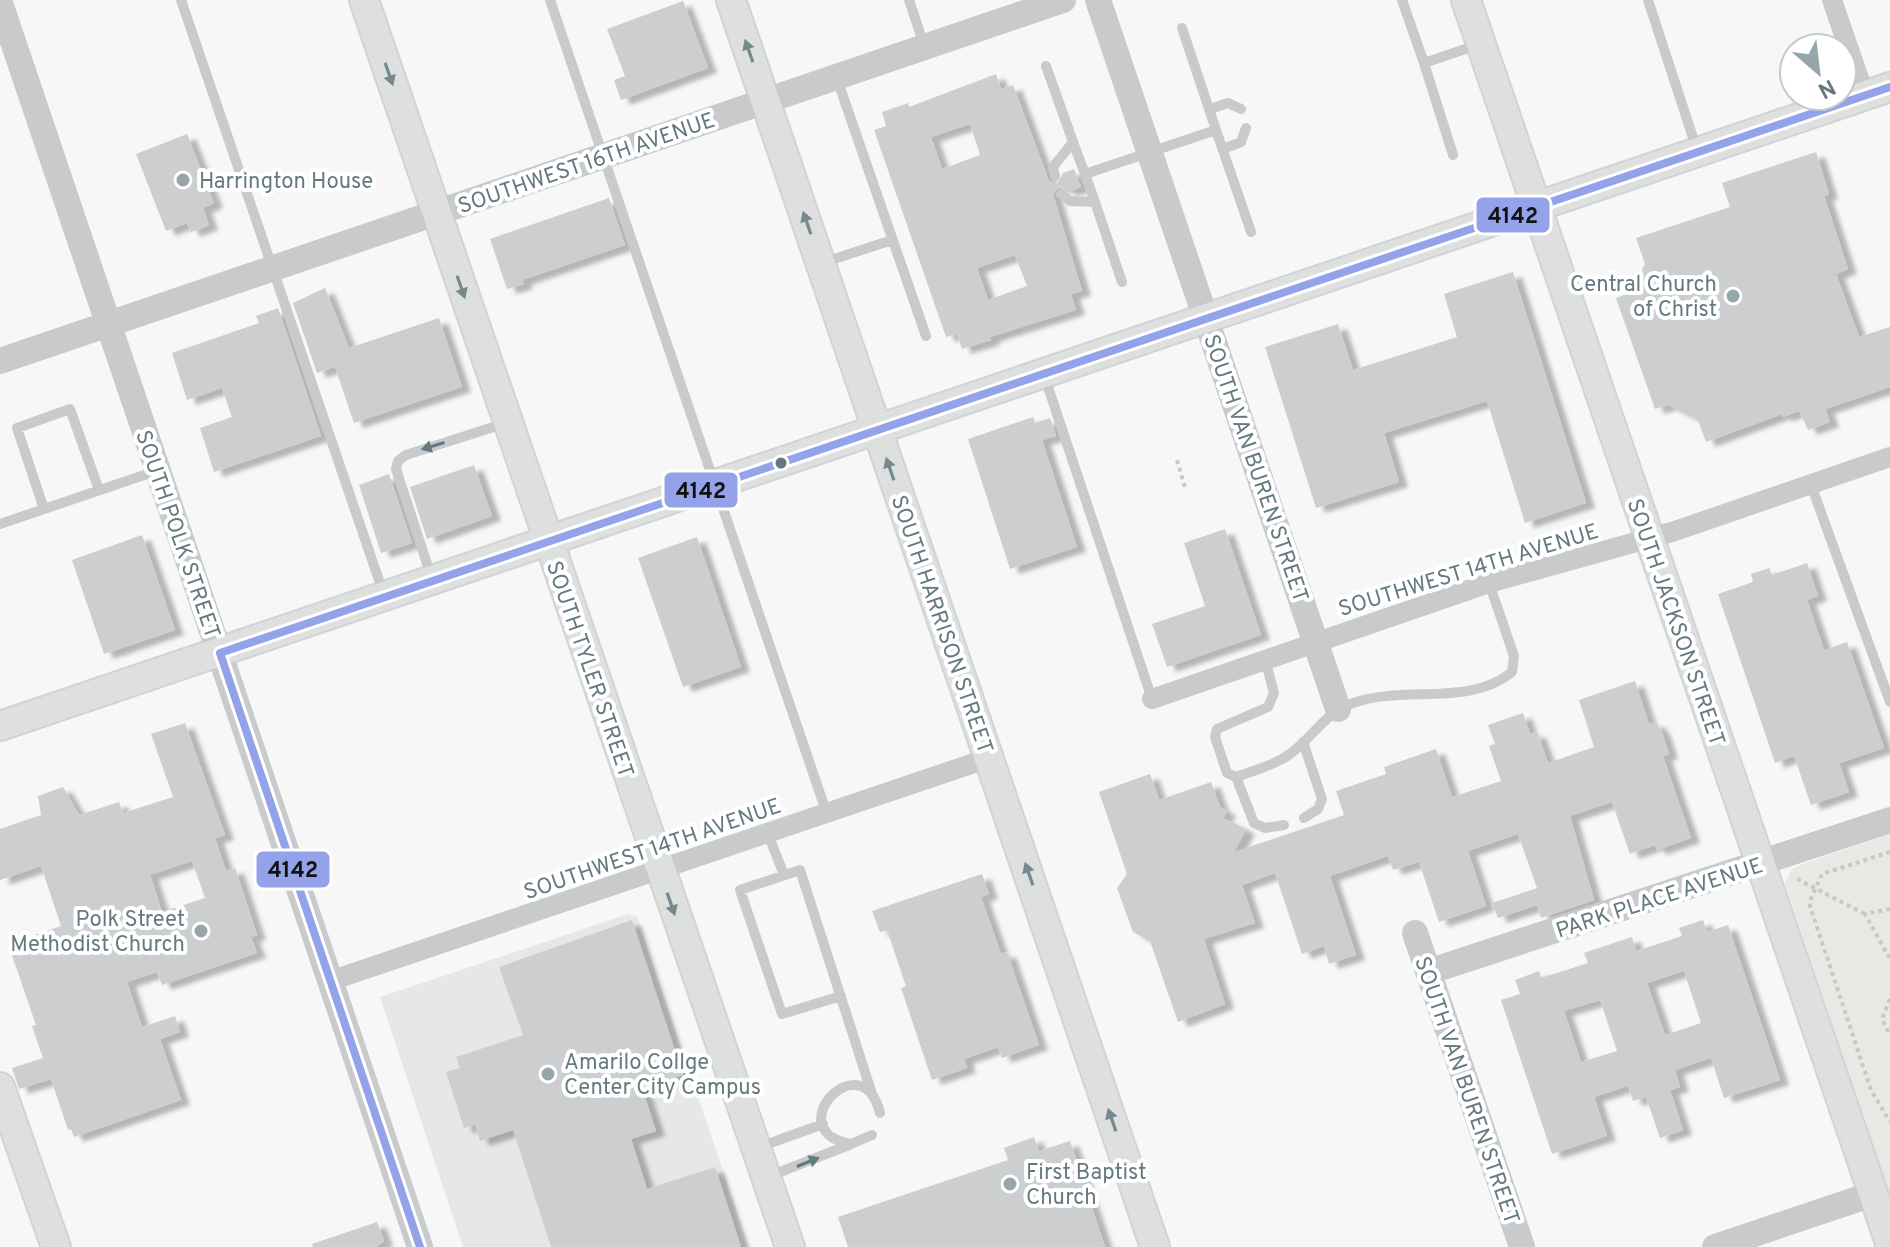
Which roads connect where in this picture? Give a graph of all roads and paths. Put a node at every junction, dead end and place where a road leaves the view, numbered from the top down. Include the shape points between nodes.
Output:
1 (181, 0) edge
2 (364, 0) edge
3 (550, 0) edge
4 (731, 0) edge
5 (909, 0) edge
6 (1063, 0) edge
7 (1098, 0) edge
8 (1402, 0) edge
9 (1466, 0) edge
10 (1648, 0) edge
11 (1832, 0) edge
12 (0, 3) edge
13 (1182, 28) dead end
14 (1482, 43) junction
15 (925, 47) junction
16 (1424, 63) junction
17 (1046, 66) dead end
18 (836, 77) junction
19 (1877, 92) edge
20 (766, 101) junction
21 (1210, 109) junction
22 (1241, 109) dead end
23 (1246, 128) dead end
24 (1216, 130) junction
25 (1073, 142) junction
26 (1223, 149) junction
27 (1150, 152) junction
28 (1697, 152) junction
29 (1453, 155) dead end
30 (604, 156) junction
31 (1085, 174) junction
32 (1055, 176) dead end
33 (1061, 194) dead end
34 (1095, 202) junction
35 (1537, 206) junction
36 (436, 213) junction
37 (1251, 232) dead end
38 (892, 240) junction
39 (821, 263) junction
40 (271, 270) junction
41 (1122, 282) dead end
42 (1207, 319) junction
43 (109, 325) junction
44 (926, 336) dead end
45 (0, 361) edge
46 (1044, 375) junction
47 (507, 423) junction
48 (877, 432) junction
49 (1890, 457) edge
50 (1177, 460) dead end
51 (158, 470) junction
52 (1811, 485) junction
53 (715, 487) junction
54 (99, 490) junction
55 (1186, 491) dead end
56 (44, 509) junction
57 (1, 519) edge
58 (1649, 538) junction
59 (548, 541) junction
60 (433, 581) junction
61 (1489, 583) junction
62 (385, 598) junction
63 (1316, 642) junction
64 (220, 653) junction
65 (1265, 659) junction
66 (1152, 699) joint
67 (1890, 702) edge
68 (1338, 709) junction
69 (0, 726) edge
70 (1303, 742) junction
71 (989, 758) junction
72 (1236, 777) junction
73 (827, 814) junction
74 (1304, 818) dead end
75 (1890, 820) edge
76 (1284, 825) dead end
77 (768, 834) junction
78 (1890, 852) edge
79 (1760, 864) junction
80 (660, 871) junction
81 (784, 875) junction
82 (1797, 879) dead end
83 (1815, 889) junction
84 (1890, 909) edge
85 (1865, 914) junction
86 (1415, 933) dead end
87 (1890, 959) edge
88 (1428, 972) junction
89 (330, 981) junction
90 (841, 996) junction
91 (1890, 999) edge
92 (1890, 1035) edge
93 (1, 1093) edge
94 (872, 1094) junction
95 (880, 1113) dead end
96 (1890, 1122) edge
97 (823, 1124) junction
98 (872, 1135) dead end
99 (851, 1144) junction
100 (756, 1149) junction
101 (766, 1178) junction
102 (1873, 1194) junction
103 (1890, 1243) edge
104 (56, 1247) edge
105 (420, 1247) edge
106 (790, 1247) edge
107 (1155, 1247) edge
108 (1522, 1247) edge
109 (1715, 1247) edge

1 - 40 lane
2 -> 36 main road, SOUTH TYLER STREET
3 - 30 lane
20 -> 4 main road, SOUTH HARRISON STREET
5 - 15 lane
6 - 15 street, SOUTHWEST 16TH AVENUE
7 - 27 street, SOUTH VAN BUREN STREET
8 - 16 lane
9 - 14 main road, SOUTH JACKSON STREET
10 - 28 lane
11 - 19 street
12 - 43 street, SOUTH POLK STREET
13 - 21 lane
14 - 16 lane
14 - 35 main road, SOUTH JACKSON STREET
15 - 18 street, SOUTHWEST 16TH AVENUE
16 - 29 lane
17 - 25 lane
18 - 20 street, SOUTHWEST 16TH AVENUE
18 - 38 lane
19 - 28 main road
20 - 30 street, SOUTHWEST 16TH AVENUE
39 -> 20 main road, SOUTH HARRISON STREET
21 - 22 lane via 1228,103
21 - 24 lane
23 - 26 lane via 1241,142
24 - 26 lane
24 - 27 lane
25 - 31 lane
25 - 32 lane via 1053,167
26 - 37 lane
27 - 31 lane
27 - 42 street, SOUTH VAN BUREN STREET
28 - 35 main road
30 - 36 street, SOUTHWEST 16TH AVENUE
30 - 53 lane
31 - 34 lane
33 - 34 lane via 1070,201
34 - 41 lane
35 - 42 main road
35 - 58 main road, SOUTH JACKSON STREET
36 - 40 street, SOUTHWEST 16TH AVENUE
36 -> 47 main road, SOUTH TYLER STREET
38 - 39 lane
38 - 44 lane
39 - 48 main road, SOUTH HARRISON STREET
40 - 43 street, SOUTHWEST 16TH AVENUE
40 - 62 lane
42 - 46 main road
42 - 63 street, SOUTH VAN BUREN STREET
43 - 45 street, SOUTHWEST 16TH AVENUE
43 - 51 street, SOUTH POLK STREET
46 - 48 main road
46 - 66 lane
47 - 59 main road, SOUTH TYLER STREET
47 -> 60 lane via 398,461 396,469
48 - 53 main road
71 -> 48 main road, SOUTH HARRISON STREET
49 - 52 street, SOUTHWEST 14TH AVENUE
50 - 55 path
51 - 54 lane
51 - 64 street, SOUTH POLK STREET
52 - 58 street, SOUTHWEST 14TH AVENUE
52 - 67 lane
53 - 59 main road
53 - 73 lane
54 - 56 lane
54 - 56 lane via 70,409 17,428
56 - 57 lane
58 - 61 street, SOUTHWEST 14TH AVENUE
58 - 79 main road, SOUTH JACKSON STREET
59 - 60 main road
59 - 80 main road, SOUTH TYLER STREET
60 - 62 main road
61 - 63 street, SOUTHWEST 14TH AVENUE
61 - 68 lane via 1514,656 1512,672 1505,678 1480,690 1385,695
62 - 64 main road
63 - 65 street, SOUTHWEST 14TH AVENUE
63 - 68 street, SOUTH VAN BUREN STREET
64 - 69 main road
64 - 89 street, SOUTH POLK STREET
65 - 66 street, SOUTHWEST 14TH AVENUE
65 - 72 lane via 1274,693 1268,707 1217,729 1215,737 1227,773
68 - 70 lane
70 - 72 lane via 1288,756
70 - 74 lane via 1322,799
71 - 73 street, SOUTHWEST 14TH AVENUE
107 -> 71 main road, SOUTH HARRISON STREET
72 - 76 lane via 1254,823 1265,828
73 - 77 street, SOUTHWEST 14TH AVENUE
75 - 79 street, PARK PLACE AVENUE
77 - 80 street, SOUTHWEST 14TH AVENUE
77 - 81 lane
78 - 83 path via 1822,874
79 - 88 street, PARK PLACE AVENUE
79 - 102 main road, SOUTH JACKSON STREET
80 - 89 street, SOUTHWEST 14TH AVENUE
80 -> 100 main road, SOUTH TYLER STREET
81 - 90 lane via 800,870
81 - 90 lane via 740,890 782,1014
82 - 83 path
83 - 85 path
83 - 96 path via 1809,903 1871,1090
84 - 85 path
85 - 87 path
86 - 88 street, SOUTH VAN BUREN STREET
88 - 108 street, SOUTH VAN BUREN STREET
89 - 105 street, SOUTH POLK STREET
90 - 94 lane
91 - 92 path via 1882,1019
93 - 104 main road
94 - 95 lane
94 - 97 lane via 855,1085 836,1089 824,1103
97 - 99 lane via 832,1138
97 - 100 lane
98 - 99 lane
101 -> 99 lane
100 - 101 main road, SOUTH TYLER STREET
101 - 106 main road, SOUTH TYLER STREET
102 - 103 main road, SOUTH JACKSON STREET
102 - 109 street

